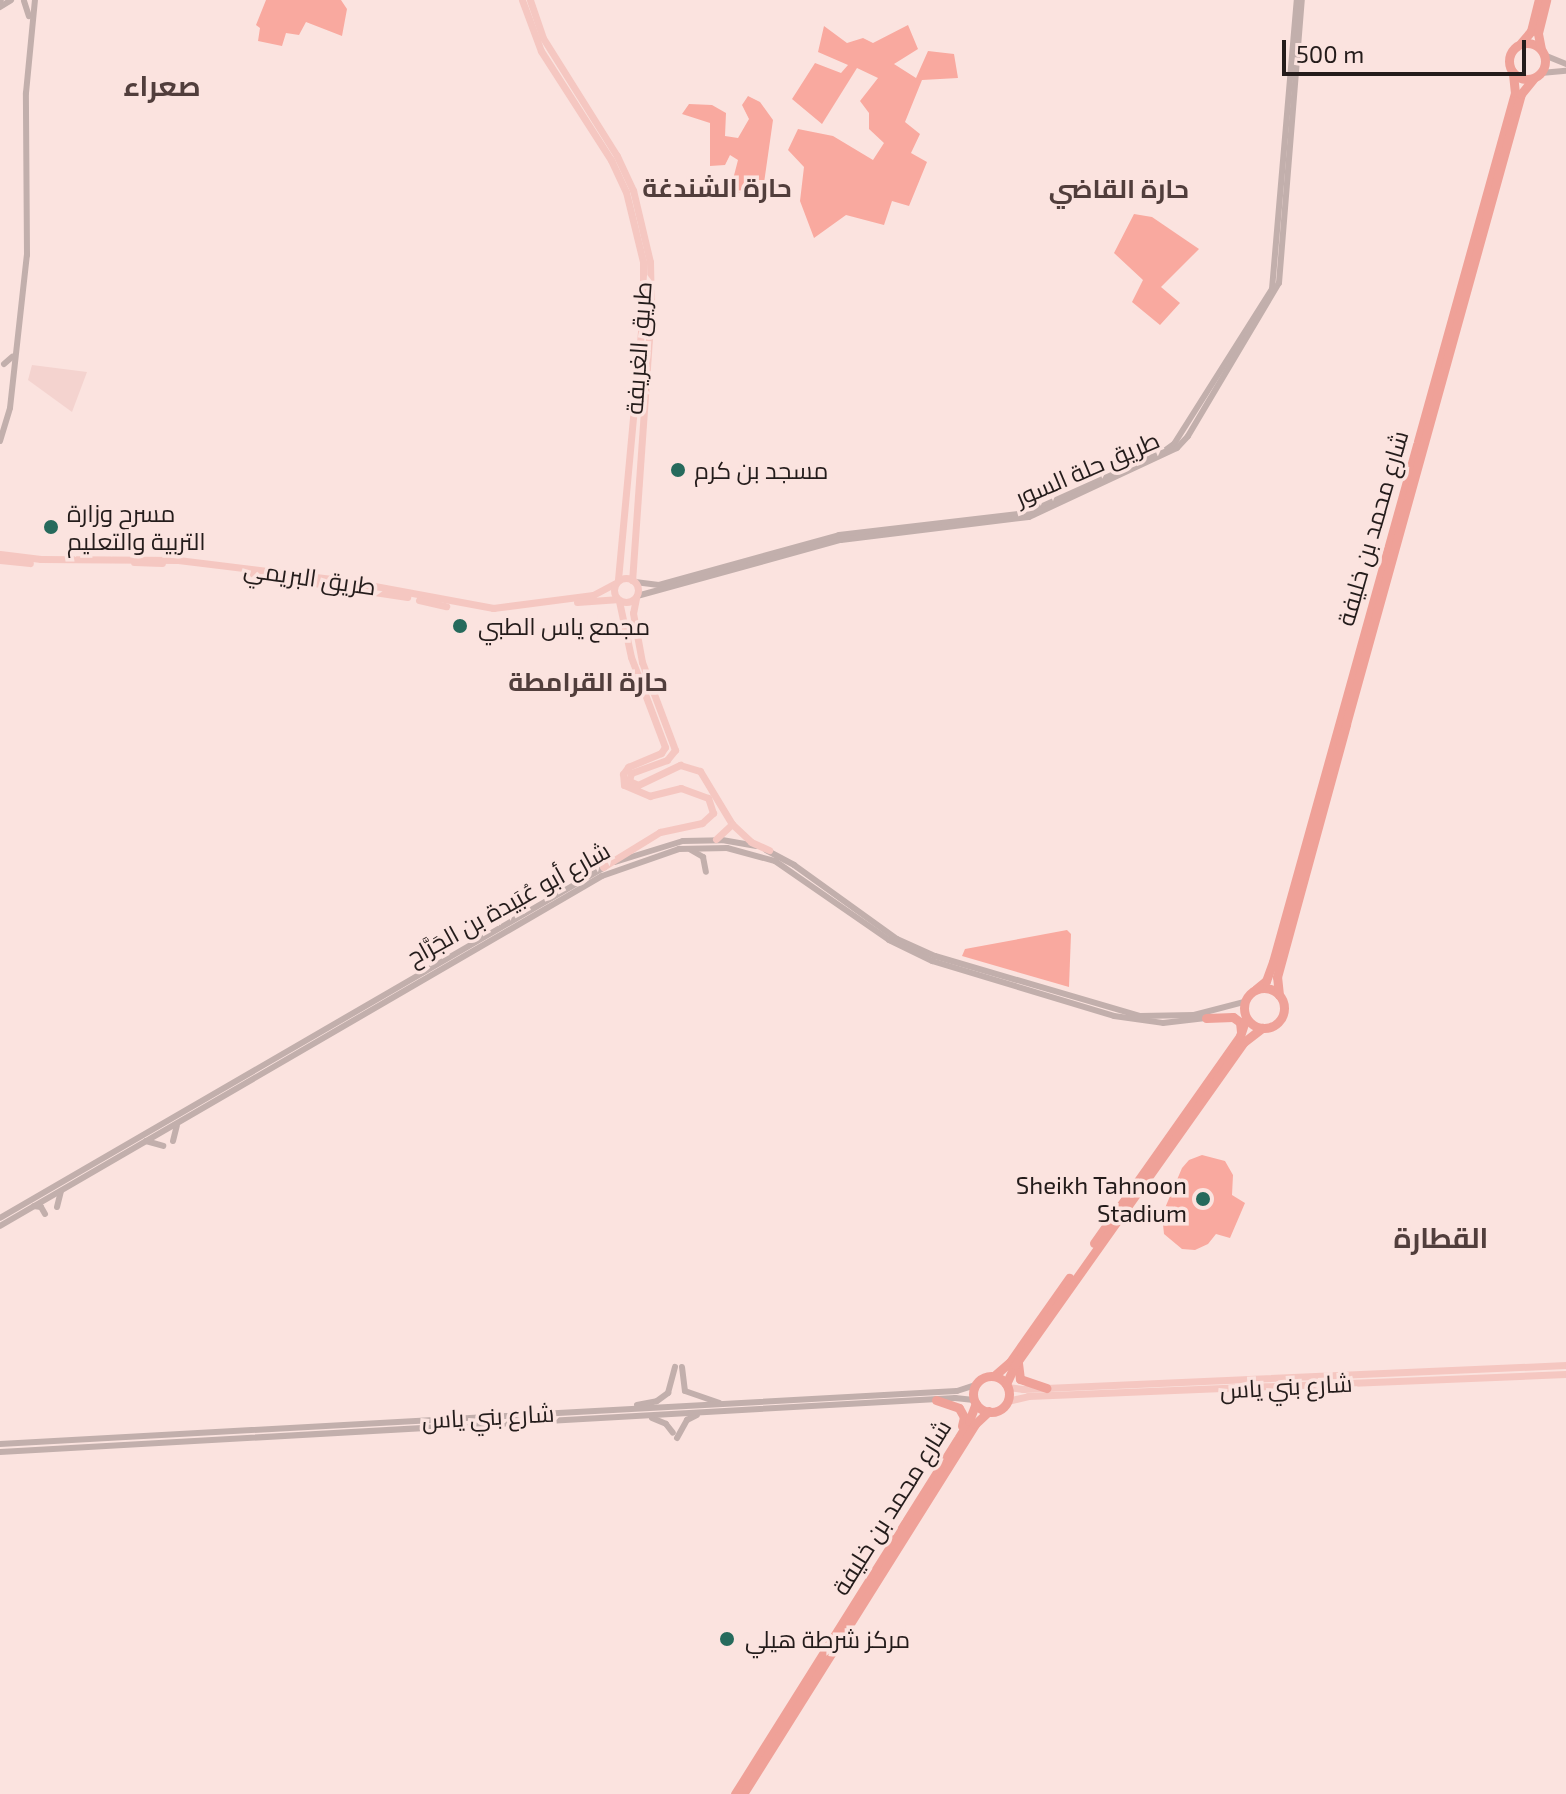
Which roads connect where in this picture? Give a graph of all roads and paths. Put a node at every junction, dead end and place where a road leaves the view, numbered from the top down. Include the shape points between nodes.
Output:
1 (11, 0) edge
2 (23, 0) edge
3 (33, 0) edge
4 (522, 0) edge
5 (530, 0) edge
6 (1299, 0) edge
7 (1539, 0) edge
8 (1546, 0) edge
9 (0, 3) edge
10 (1521, 43) junction
11 (1543, 52) junction
12 (1566, 64) edge
13 (1566, 71) edge
14 (1513, 73) junction
15 (1537, 76) junction
16 (564, 87) junction
17 (589, 108) junction
18 (12, 357) junction
19 (4, 364) dead end
20 (0, 431) edge
21 (0, 441) edge
22 (0, 557) edge
23 (634, 581) junction
24 (616, 582) junction
25 (636, 597) junction
26 (618, 600) junction
27 (659, 718) junction
28 (732, 824) junction
29 (716, 839) junction
30 (708, 846) junction
31 (679, 849) junction
32 (769, 850) junction
33 (603, 867) junction
34 (706, 872) dead end
35 (1256, 989) junction
36 (1279, 995) junction
37 (1244, 1002) junction
38 (1206, 1018) junction
39 (1246, 1018) junction
40 (1262, 1028) junction
41 (1240, 1036) junction
42 (179, 1123) junction
43 (146, 1141) junction
44 (173, 1141) dead end
45 (163, 1146) dead end
46 (62, 1190) junction
47 (40, 1209) junction
48 (0, 1218) edge
49 (0, 1226) edge
50 (1019, 1360) junction
51 (1566, 1365) edge
52 (1531, 1366) junction
53 (1566, 1374) edge
54 (1524, 1375) junction
55 (994, 1376) junction
56 (975, 1385) junction
57 (1006, 1386) junction
58 (1046, 1388) junction
59 (936, 1400) junction
60 (1007, 1401) junction
61 (975, 1402) junction
62 (719, 1403) junction
63 (728, 1403) junction
64 (679, 1405) junction
65 (635, 1408) junction
66 (989, 1411) junction
67 (709, 1412) junction
68 (673, 1414) junction
69 (629, 1416) junction
70 (961, 1434) junction
71 (0, 1444) edge
72 (0, 1452) edge
73 (735, 1794) edge
74 (743, 1794) edge

1 - 9 main road
2 - 3 main road
2 - 18 main road via 29,11 21,121 25,232
3 - 21 main road via 26,93 27,255 10,408
4 - 16 main road, طريق الغريفة via 541,51
5 - 17 main road, طريق الغريفة via 543,38
6 - 23 main road, طريق حلة السور via 1272,289 1174,444 1027,513 839,535 661,584
6 - 25 main road, طريق حلة السور via 1277,291 1177,448 1029,517 841,540
7 - 10 highway via 1529,35
8 - 11 highway via 1538,33
10 - 11 highway via 1532,43
10 - 14 highway via 1508,58
11 - 12 main road
11 - 15 highway
13 - 15 main road
14 - 15 highway via 1524,79
14 - 35 highway, شارع محمد بن خليفة via 1515,93 1273,962 1266,981
15 - 36 highway, شارع محمد بن خليفة via 1521,94 1277,977
16 - 17 main road via 584,112
16 - 24 main road, طريق الغريفة via 626,192 643,262 643,310
17 - 23 main road, طريق الغريفة via 633,190 650,262
18 - 19 main road
18 - 20 main road
22 - 24 main road, طريق البريمي via 178,560 342,580 493,608 593,595
22 - 26 main road, طريق البريمي via 46,564 181,565 346,586 488,613
23 - 24 main road, طريق البريمي
23 - 25 main road, طريق الغريفة
24 - 26 main road, طريق الغريفة
25 - 26 main road, طريق البريمي via 628,603
25 - 27 main road via 633,613 640,655
26 - 27 main road via 631,657
27 - 28 main road via 675,746 674,755 631,773 629,781 638,785 686,766 703,774
27 - 33 main road via 664,750 628,767 624,785 650,796 681,788 708,798 713,813 707,822 660,832
28 - 29 main road
28 - 32 main road
29 - 32 main road, شارع أبو عُبَيدة بن الجَرَّاح
29 - 33 main road, شارع أبو عُبَيدة بن الجَرَّاح via 673,842
30 - 31 main road, شارع أبو عُبَيدة بن الجَرَّاح
30 - 32 main road via 711,842
30 - 38 main road, شارع أبو عُبَيدة بن الجَرَّاح via 745,851 783,865 889,940 932,961 1124,1018 1163,1023
31 - 34 main road via 701,854
31 - 42 main road, شارع أبو عُبَيدة بن الجَرَّاح via 602,876
32 - 37 main road, شارع أبو عُبَيدة بن الجَرَّاح via 897,939 935,956 1140,1016 1183,1016
33 - 48 main road, شارع أبو عُبَيدة بن الجَرَّاح
35 - 36 highway via 1269,988
35 - 37 highway
36 - 40 highway via 1283,1014 1275,1025
37 - 39 highway
38 - 39 main road, شارع أبو عُبَيدة بن الجَرَّاح
38 - 41 highway via 1236,1019
39 - 40 highway
39 - 41 highway
40 - 50 highway via 1244,1042
41 - 55 highway via 1010,1362
42 - 43 main road, شارع أبو عُبَيدة بن الجَرَّاح
42 - 44 main road
43 - 45 main road
43 - 46 main road, شارع أبو عُبَيدة بن الجَرَّاح
46 - 47 main road, شارع أبو عُبَيدة بن الجَرَّاح
46 - 47 main road via 55,1208
47 - 49 main road, شارع أبو عُبَيدة بن الجَرَّاح
50 - 57 highway
50 - 58 highway via 1020,1379
51 - 52 main road, شارع بني ياس
52 - 54 main road
52 - 58 main road, شارع بني ياس
53 - 54 main road, شارع بني ياس
54 - 60 main road, شارع بني ياس via 1024,1396
55 - 56 highway
55 - 57 highway
56 - 61 highway
56 - 63 main road, شارع بني ياس via 957,1391
57 - 58 main road, شارع بني ياس
57 - 60 highway
59 - 61 main road, شارع بني ياس
59 - 67 main road, شارع بني ياس
59 - 70 highway via 961,1411
60 - 66 highway
61 - 66 highway
61 - 70 highway, شارع محمد بن خليفة
62 - 63 main road, شارع بني ياس
62 - 64 main road, شارع بني ياس
62 - 65 main road via 686,1393 678,1367 668,1393
63 - 68 main road
64 - 65 main road, شارع بني ياس
64 - 69 main road
65 - 71 main road, شارع بني ياس
66 - 74 highway, شارع محمد بن خليفة via 977,1420
67 - 68 main road, شارع بني ياس
67 - 69 main road via 689,1417 675,1435 657,1418
68 - 69 main road, شارع بني ياس
69 - 72 main road, شارع بني ياس
70 - 73 highway, شارع محمد بن خليفة

